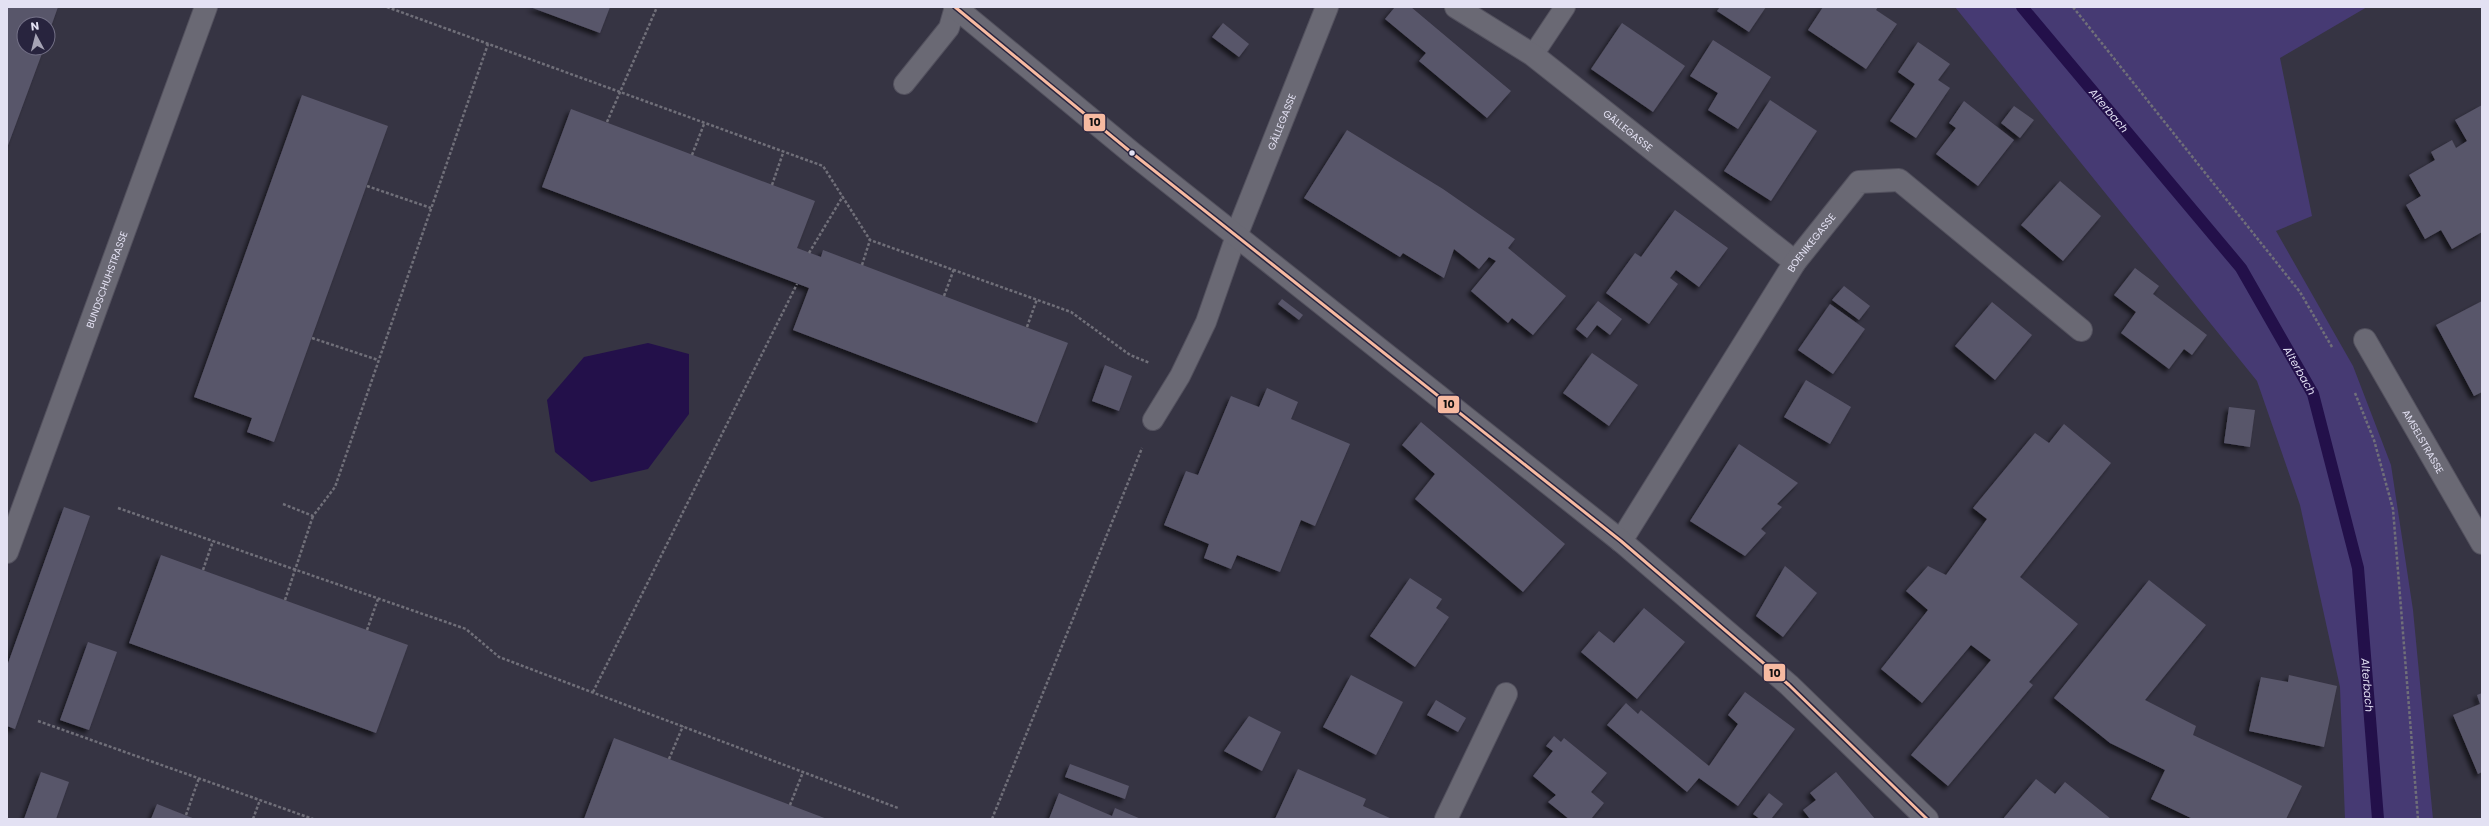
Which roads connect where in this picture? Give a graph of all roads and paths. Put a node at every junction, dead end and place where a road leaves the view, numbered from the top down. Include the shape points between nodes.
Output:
1 (206, 7) edge
2 (387, 7) edge
3 (656, 7) edge
4 (955, 7) edge
5 (1327, 7) edge
6 (1456, 7) edge
7 (1565, 7) edge
8 (2073, 7) edge
9 (488, 44) junction
10 (1533, 55) junction
11 (904, 84) dead end
12 (619, 93) junction
13 (607, 122) dead end
14 (704, 124) junction
15 (783, 153) junction
16 (692, 155) dead end
17 (772, 185) dead end
18 (367, 186) dead end
19 (843, 196) junction
20 (431, 208) junction
21 (1236, 236) junction
22 (870, 240) junction
23 (809, 253) dead end
24 (1795, 262) junction
25 (862, 265) dead end
26 (954, 269) junction
27 (797, 284) dead end
28 (944, 296) dead end
29 (1037, 299) junction
30 (1027, 327) dead end
31 (2081, 330) dead end
32 (312, 338) dead end
33 (2365, 340) dead end
34 (2333, 350) dead end
35 (378, 360) junction
36 (1180, 376) junction
37 (2354, 390) dead end
38 (1153, 420) joint
39 (282, 504) dead end
40 (118, 508) dead end
41 (312, 516) junction
42 (213, 541) junction
43 (1621, 541) junction
44 (2482, 543) edge
45 (7, 552) edge
46 (296, 569) junction
47 (203, 570) dead end
48 (378, 599) junction
49 (285, 600) dead end
50 (367, 630) dead end
51 (593, 692) junction
52 (1506, 694) dead end
53 (38, 721) dead end
54 (683, 726) junction
55 (669, 759) dead end
56 (803, 772) junction
57 (199, 778) junction
58 (260, 800) junction
59 (790, 805) dead end
60 (898, 808) dead end
61 (186, 815) dead end
62 (253, 819) edge
63 (313, 819) edge
64 (992, 819) edge
65 (1446, 819) edge
66 (1928, 819) edge
67 (2418, 819) edge

1 - 45 street, BUNDSCHUHSTRASSE
2 - 9 path
3 - 12 path
4 - 11 lane via 949,28
4 - 21 street via 1053,90
5 - 21 street, GÄLLEGASSE
6 - 10 street, GÄLLEGASSE
7 - 10 lane
8 - 34 path via 2300,292
9 - 12 path
9 - 20 path
10 - 24 street, GÄLLEGASSE
12 - 13 path
12 - 14 path
14 - 15 path
14 - 16 path
15 - 17 path
15 - 19 path via 824,166
18 - 20 path
19 - 22 path
19 - 23 path
20 - 35 path
21 - 36 lane via 1206,322
21 - 43 street
22 - 25 path
22 - 26 path
24 - 31 street, BOENIKEGASSE via 1859,182 1900,180
24 - 43 street, BOENIKEGASSE
26 - 28 path
26 - 29 path
27 - 51 path
29 - 30 path
29 - 36 path via 1071,312 1130,355
32 - 35 path
33 - 44 street, AMSELSTRASSE
35 - 41 path via 335,486
36 - 38 lane
37 - 67 path via 2374,440 2393,509
38 - 64 path
39 - 41 path
40 - 42 path
41 - 46 path
42 - 46 path
42 - 47 path
43 - 66 street via 1789,685
46 - 48 path
46 - 49 path
48 - 50 path
48 - 51 path via 466,629 498,657
51 - 54 path
52 - 65 street
53 - 57 path
54 - 55 path
54 - 56 path
56 - 59 path
56 - 60 path
57 - 58 path
57 - 61 path
58 - 62 path
58 - 63 path

